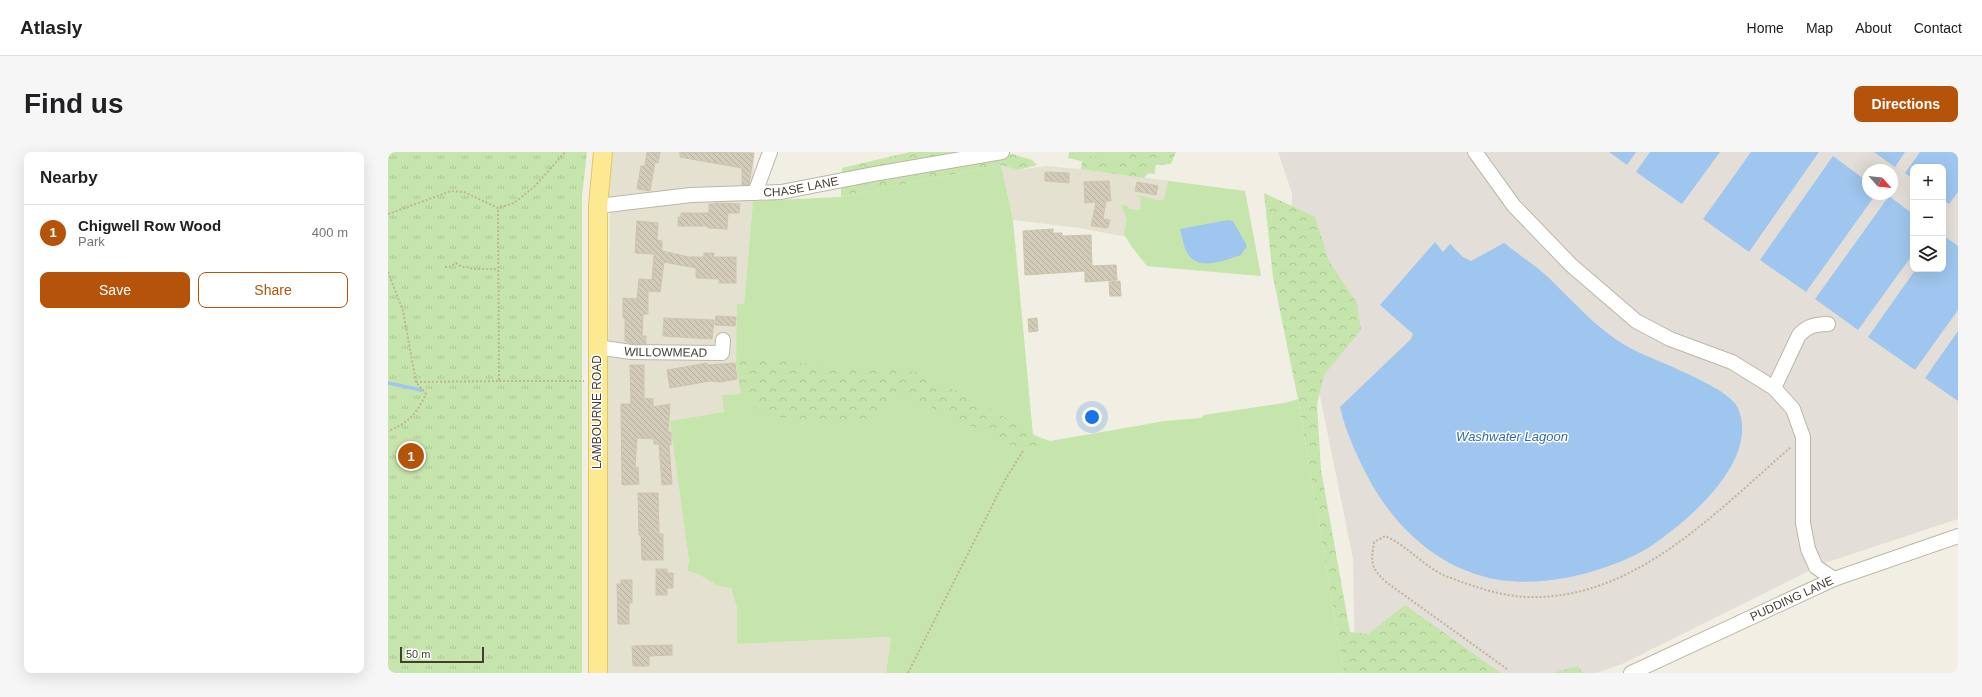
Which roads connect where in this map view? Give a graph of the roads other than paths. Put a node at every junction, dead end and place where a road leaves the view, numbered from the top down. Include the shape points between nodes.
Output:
1 (603, 152) edge
2 (770, 152) edge
3 (1002, 152) edge
4 (1475, 152) edge
5 (755, 193) junction
6 (598, 206) junction
7 (1828, 324) dead end
8 (723, 340) dead end
9 (597, 347) junction
10 (1774, 388) junction
11 (1958, 536) edge
12 (1834, 579) junction
13 (598, 673) edge
14 (1631, 673) edge

1 - 6 main road, LAMBOURNE ROAD
2 - 5 street
3 - 5 street, CHASE LANE via 781,192
4 - 10 street via 1514,206 1571,265 1636,321 1670,339 1732,362
5 - 6 street, CHASE LANE via 691,195
6 - 9 main road, LAMBOURNE ROAD
7 - 10 street via 1816,324 1805,328 1799,335
8 - 9 street, WILLOWMEAD via 722,353 631,352
9 - 13 main road, LAMBOURNE ROAD
10 - 12 street via 1793,409 1803,437 1803,523 1808,549 1816,567
11 - 12 street, PUDDING LANE
12 - 14 street, PUDDING LANE

